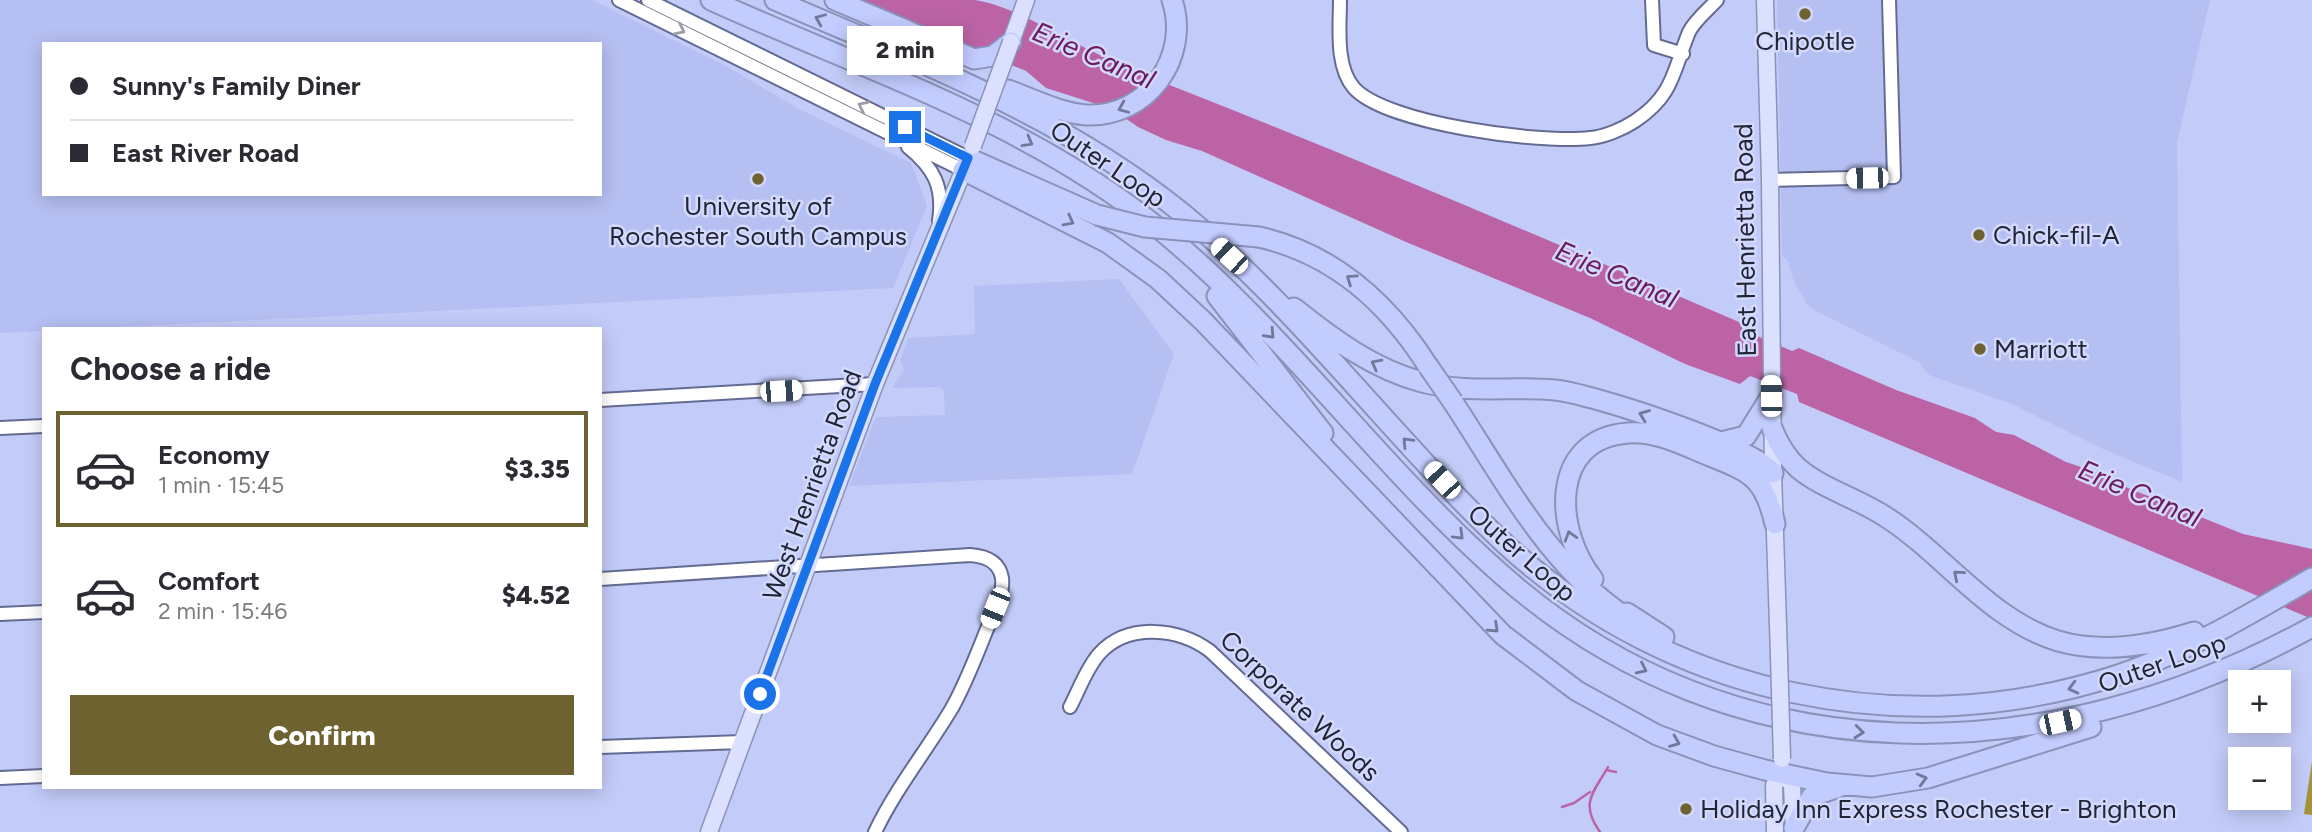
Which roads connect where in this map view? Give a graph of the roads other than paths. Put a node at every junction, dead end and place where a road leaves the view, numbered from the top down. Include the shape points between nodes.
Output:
1 (618, 0) edge
2 (648, 0) edge
3 (711, 0) edge
4 (775, 0) edge
5 (835, 0) edge
6 (1026, 0) edge
7 (1172, 0) edge
8 (1340, 0) edge
9 (1652, 0) edge
10 (1717, 0) edge
11 (1765, 0) edge
12 (1889, 0) edge
13 (859, 36) junction
14 (1011, 42) junction
15 (1682, 54) junction
16 (887, 133) junction
17 (968, 158) junction
18 (1770, 180) junction
19 (938, 230) junction
20 (1168, 236) junction
21 (1217, 245) junction
22 (875, 384) junction
23 (1771, 396) joint
24 (602, 400) edge
25 (1765, 425) junction
26 (42, 426) edge
27 (0, 428) edge
28 (1717, 443) junction
29 (1773, 473) junction
30 (1775, 524) junction
31 (1397, 525) junction
32 (809, 567) junction
33 (2312, 578) edge
34 (602, 579) edge
35 (42, 612) edge
36 (0, 614) edge
37 (2226, 623) junction
38 (2312, 627) edge
39 (1664, 637) junction
40 (2278, 646) junction
41 (1880, 705) junction
42 (1070, 707) dead end
43 (742, 742) junction
44 (602, 747) edge
45 (1782, 766) junction
46 (42, 776) edge
47 (0, 778) edge
48 (1858, 786) junction
49 (1788, 831) edge
50 (709, 832) edge
51 (875, 832) edge
52 (1401, 832) edge

1 -> 16 street
17 -> 2 street
3 -> 20 highway, Outer Loop via 1000,127 1081,173
13 -> 4 highway, Outer Loop
5 - 14 highway via 974,59 993,56
6 - 14 main road, West Henrietta Road
7 -> 13 highway via 1177,38 1165,72 1137,101 1111,113 1069,112
8 - 15 street via 1343,65 1364,99 1493,135 1573,139 1614,131 1634,122 1662,96 1674,80
9 - 15 street via 1654,45
10 - 15 street via 1690,30
11 - 18 main road, East Henrietta Road
12 - 18 street via 1894,177
13 - 21 highway, Outer Loop via 1062,130 1146,186
14 - 17 main road, West Henrietta Road, bridge
16 - 17 street
16 - 19 street via 919,156 936,177 941,197
17 - 19 main road, West Henrietta Road
17 -> 31 highway via 1158,279
39 -> 17 highway, bridge via 1619,613 1569,569 1391,314 1357,283 1303,251 1259,237 1145,227 1097,215
18 - 23 main road, East Henrietta Road
19 - 22 main road, West Henrietta Road
20 - 31 highway
20 -> 40 highway, Outer Loop via 1246,309 1504,577 1606,650 1697,694 1826,727 1903,735 1974,733 2045,725 2120,708 2209,677
28 -> 21 highway via 1576,394 1536,389 1463,390 1388,371 1332,337
41 -> 21 highway, Outer Loop via 1804,697 1730,678 1659,649 1579,603 1474,514
22 - 24 street
22 - 32 main road, West Henrietta Road
23 - 25 highway
25 - 28 highway via 1746,436
25 - 29 main road
37 -> 25 highway via 2173,639 2114,648 2074,645 2037,634 1998,610 1892,521 1806,474
26 - 27 street
28 - 29 highway
29 - 30 main road
39 -> 30 highway via 1610,598 1576,555 1564,499 1570,476 1587,450 1606,438 1628,433 1684,445 1754,475 1766,492
30 - 45 main road, bridge
31 -> 45 highway via 1491,625 1577,691 1671,741 1714,756
32 - 34 street
32 - 43 main road, West Henrietta Road
32 - 51 street via 970,555 988,559 1001,573 1000,594 959,695
33 - 37 highway
35 - 36 street
37 -> 41 highway, Outer Loop via 2151,662 2063,690 1973,705
38 - 40 highway, Outer Loop
39 - 41 highway via 1724,666 1774,683
48 -> 40 highway via 1920,780 2137,712 2225,675
42 - 52 street, Corporate Woods via 1098,655 1115,642 1151,631 1189,638 1210,651
43 - 44 street
43 - 50 main road, West Henrietta Road
45 - 48 highway
45 - 49 main road via 1774,785
46 - 47 street
48 - 49 highway via 1819,792

